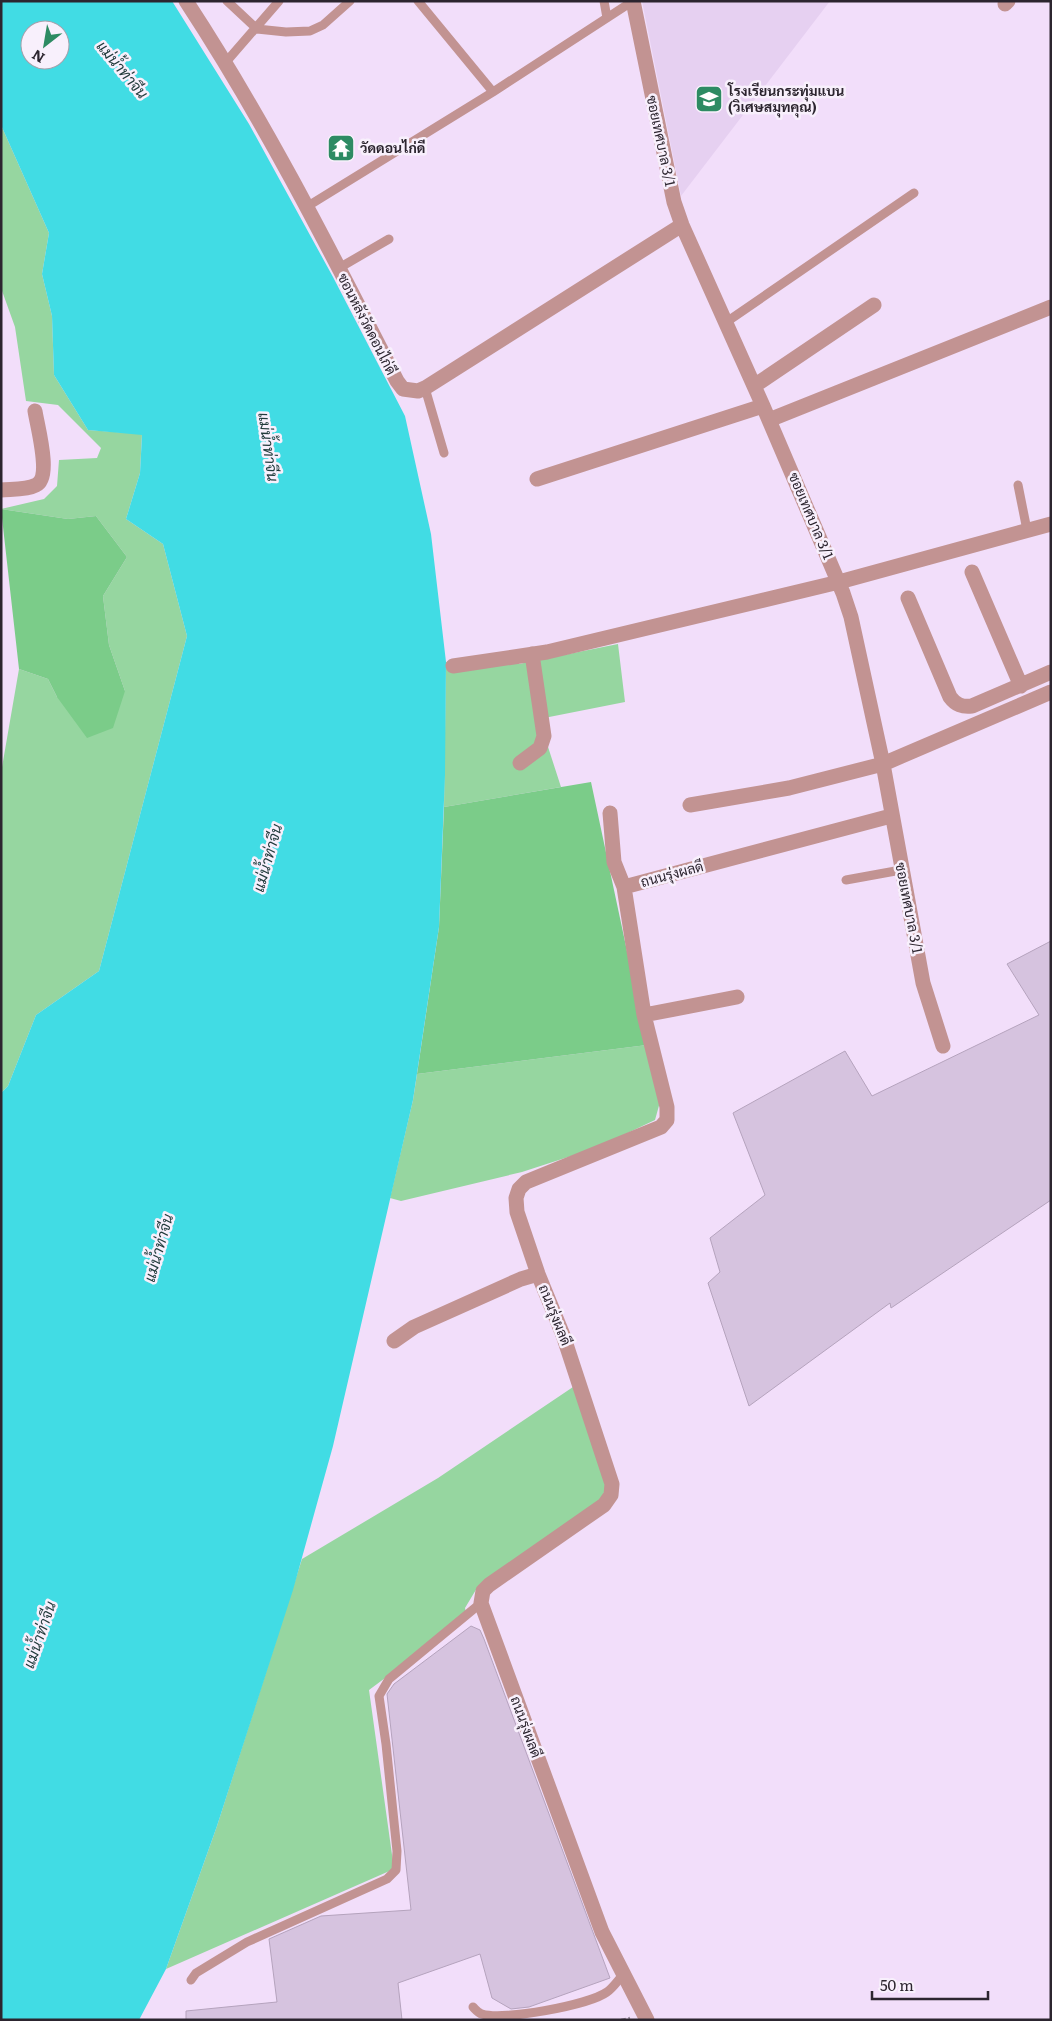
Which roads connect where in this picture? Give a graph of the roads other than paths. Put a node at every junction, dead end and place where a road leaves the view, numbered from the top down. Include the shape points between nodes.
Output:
1 (186, 1) edge
2 (227, 1) edge
3 (279, 1) edge
4 (350, 1) edge
5 (418, 1) edge
6 (604, 1) edge
7 (632, 1) edge
8 (607, 18) junction
9 (257, 29) junction
10 (226, 62) junction
11 (493, 92) junction
12 (914, 193) dead end
13 (308, 206) junction
14 (682, 225) junction
15 (389, 238) dead end
16 (339, 268) junction
17 (874, 305) dead end
18 (1051, 307) edge
19 (725, 324) junction
20 (754, 386) junction
21 (425, 388) junction
22 (763, 406) junction
23 (35, 411) dead end
24 (769, 420) junction
25 (444, 454) dead end
26 (537, 479) dead end
27 (1018, 485) dead end
28 (1, 490) edge
29 (1051, 524) edge
30 (1027, 530) junction
31 (972, 572) dead end
32 (838, 582) junction
33 (908, 598) dead end
34 (532, 654) junction
35 (454, 666) dead end
36 (1051, 672) edge
37 (1021, 686) junction
38 (1051, 692) edge
39 (520, 763) dead end
40 (883, 764) junction
41 (690, 805) dead end
42 (610, 813) dead end
43 (891, 816) junction
44 (901, 870) junction
45 (846, 880) dead end
46 (624, 887) junction
47 (737, 997) dead end
48 (644, 1015) junction
49 (943, 1046) dead end
50 (538, 1274) junction
51 (394, 1341) dead end
52 (481, 1603) junction
53 (623, 1975) junction
54 (191, 1980) dead end
55 (473, 2007) dead end
56 (646, 2020) edge

1 - 10 street, ซอนหลังวัดดอนไก่ดี
2 - 9 lane
3 - 9 lane
4 - 9 lane via 323,25 310,31
5 - 11 lane
6 - 8 lane
7 - 8 lane
7 - 14 street, ซอยเทศบาล 3/1 via 674,202
8 - 11 lane
9 - 10 lane
10 - 13 street, ซอนหลังวัดดอนไก่ดี
11 - 13 lane
12 - 19 lane
13 - 16 street, ซอนหลังวัดดอนไก่ดี
14 - 19 street, ซอยเทศบาล 3/1
14 - 21 street
15 - 16 lane
16 - 21 street, ซอนหลังวัดดอนไก่ดี via 396,381 403,389 418,391
17 - 20 street
18 - 24 street
19 - 20 street, ซอยเทศบาล 3/1
20 - 22 street, ซอยเทศบาล 3/1
21 - 25 lane
22 - 24 street, ซอยเทศบาล 3/1
22 - 26 street
23 - 28 street via 44,460 42,477 34,486
24 - 32 street, ซอยเทศบาล 3/1
27 - 30 lane
29 - 30 street
30 - 32 street
31 - 37 street
32 - 34 street
32 - 40 street, ซอยเทศบาล 3/1 via 851,616
33 - 37 street via 955,703 972,706
34 - 35 street
34 - 39 street via 544,736 540,748
36 - 37 street
38 - 40 street
40 - 41 street via 789,788
40 - 43 street, ซอยเทศบาล 3/1
42 - 46 street via 614,862
43 - 44 street, ซอยเทศบาล 3/1
43 - 46 street, ถนนรุ่งผลดี
44 - 45 lane
44 - 49 street, ซอยเทศบาล 3/1 via 923,983
46 - 48 street, ถนนรุ่งผลดี
47 - 48 street
48 - 50 street, ถนนรุ่งผลดี via 667,1107 667,1120 661,1127 522,1186 516,1206
50 - 51 street via 414,1327
50 - 52 street, ถนนรุ่งผลดี via 564,1335 612,1479 611,1494 600,1509 489,1585 483,1591
52 - 53 street, ถนนรุ่งผลดี via 602,1932
52 - 54 lane via 389,1679 379,1696 397,1852 396,1870 387,1879 247,1942 196,1973
53 - 55 lane via 608,1991 587,2001 523,2015 483,2015
53 - 56 street, ถนนรุ่งผลดี

